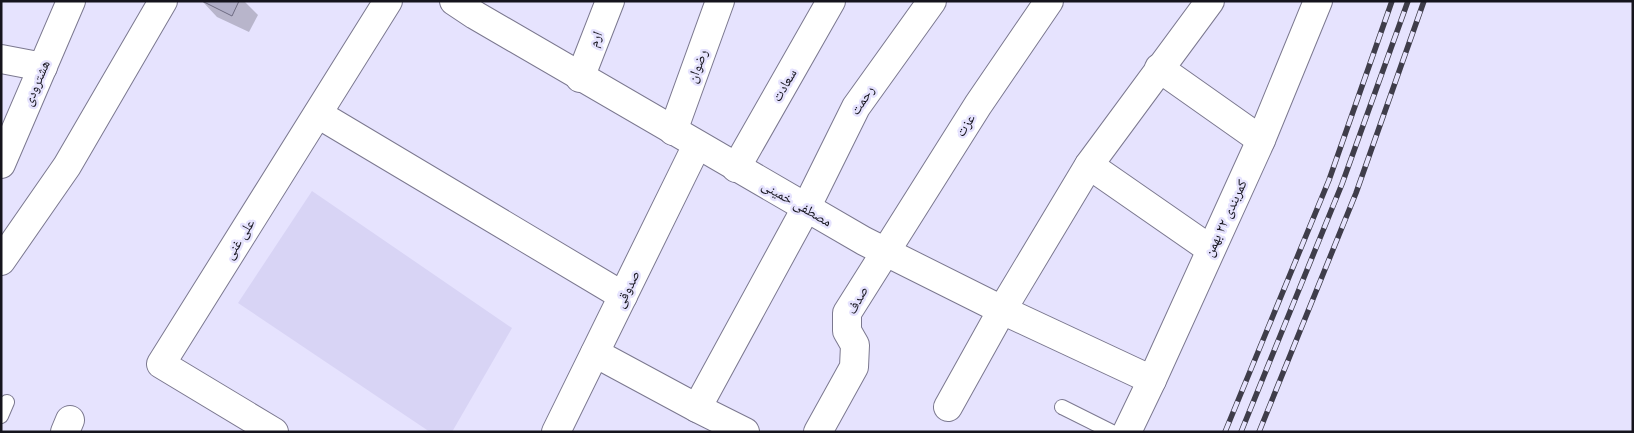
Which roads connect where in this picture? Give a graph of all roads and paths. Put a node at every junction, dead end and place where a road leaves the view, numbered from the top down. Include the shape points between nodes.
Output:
1 (71, 1) edge
2 (163, 1) edge
3 (388, 1) edge
4 (454, 1) edge
5 (610, 1) edge
6 (720, 1) edge
7 (831, 1) edge
8 (932, 1) edge
9 (1049, 1) edge
10 (1210, 1) edge
11 (1318, 1) edge
12 (1, 59) edge
13 (43, 67) junction
14 (1160, 68) junction
15 (580, 78) junction
16 (318, 114) junction
17 (673, 132) junction
18 (1261, 140) junction
19 (697, 145) junction
20 (1, 164) edge
21 (1089, 165) junction
22 (736, 168) junction
23 (806, 208) junction
24 (1210, 249) junction
25 (885, 251) junction
26 (1, 260) edge
27 (623, 296) junction
28 (1002, 310) junction
29 (595, 353) junction
30 (1152, 380) junction
31 (7, 402) dead end
32 (948, 407) dead end
33 (1062, 407) dead end
34 (697, 408) junction
35 (1, 416) edge
36 (274, 432) edge
37 (556, 432) edge
38 (745, 432) edge
39 (818, 432) edge
40 (1112, 432) edge
41 (1127, 432) edge

1 - 13 street, هشترودی
2 - 26 street via 67,166
3 - 16 street, علی غنی
4 - 15 street, مصطفی خمینی
5 - 15 street, ارم
6 - 17 street, رضوان
7 - 22 street, سعادت
8 - 23 street, رحمت via 856,107
9 - 25 street, عزت via 978,104
10 - 14 street
11 - 18 street, کمربندی ۲۲ بهمن
12 - 13 street
13 - 20 street, هشترودی
14 - 18 street
14 - 21 street
15 - 17 street, مصطفی خمینی
16 - 27 street
16 - 36 street, علی غنی via 161,364
17 - 19 street, مصطفی خمینی
18 - 24 street, کمربندی ۲۲ بهمن
19 - 22 street, مصطفی خمینی
19 - 27 street, صدوقی
21 - 24 street
21 - 28 street
22 - 23 street, مصطفی خمینی
23 - 25 street, مصطفی خمینی
23 - 34 street, رحمت
24 - 30 street, کمربندی ۲۲ بهمن
25 - 28 street, مصطفی خمینی
25 - 39 street, صدف via 847,313 847,331 855,345 854,367
27 - 29 street, صدوقی
28 - 30 street, مصطفی خمینی
28 - 32 street
29 - 34 street
29 - 37 street, صدوقی
30 - 41 street, کمربندی ۲۲ بهمن
31 - 35 lane
33 - 40 lane
34 - 38 street

